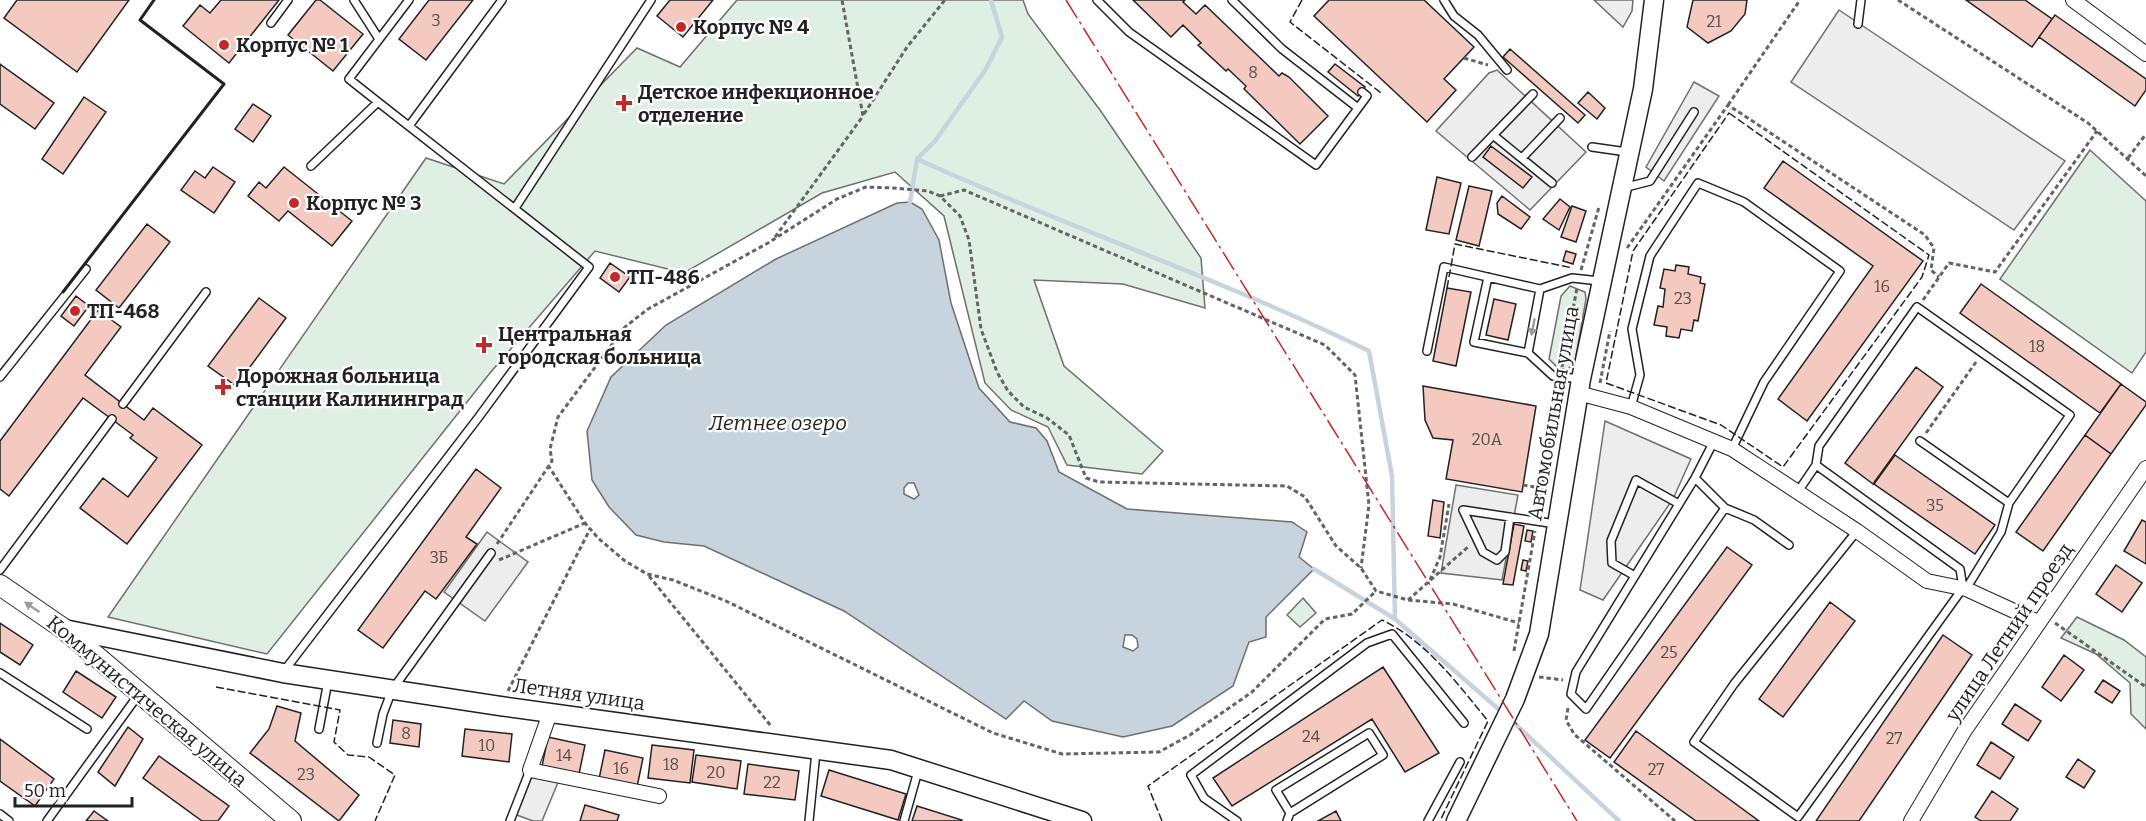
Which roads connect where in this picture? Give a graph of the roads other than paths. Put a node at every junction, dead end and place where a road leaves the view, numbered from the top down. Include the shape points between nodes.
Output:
1 (288, 0) edge
2 (354, 0) edge
3 (409, 0) edge
4 (502, 0) edge
5 (651, 0) edge
6 (1097, 0) edge
7 (1232, 0) edge
8 (1444, 0) edge
9 (1654, 0) edge
10 (1861, 0) edge
11 (2073, 0) edge
12 (271, 23) dead end
13 (1858, 24) dead end
14 (379, 39) junction
15 (2146, 54) edge
16 (1507, 70) road end
17 (1362, 92) dead end
18 (1533, 94) dead end
19 (378, 102) junction
20 (1358, 108) junction
21 (1694, 112) dead end
22 (1560, 118) dead end
23 (409, 126) junction
24 (1493, 135) junction
25 (1592, 147) dead end
26 (1630, 153) junction
27 (1472, 157) dead end
28 (1522, 158) junction
29 (311, 166) dead end
30 (1552, 183) dead end
31 (1621, 189) junction
32 (515, 208) junction
33 (86, 269) dead end
34 (1488, 277) junction
35 (1600, 281) junction
36 (1540, 289) junction
37 (206, 292) dead end
38 (1427, 351) dead end
39 (1528, 354) junction
40 (0, 377) edge
41 (1580, 386) junction
42 (123, 404) dead end
43 (1631, 407) junction
44 (112, 419) dead end
45 (1714, 441) junction
46 (1920, 441) road end
47 (1732, 449) junction
48 (1816, 465) junction
49 (2146, 468) edge
50 (1695, 478) junction
51 (1797, 493) junction
52 (2009, 503) junction
53 (1680, 504) junction
54 (1725, 508) junction
55 (1510, 517) junction
56 (1556, 524) junction
57 (1857, 531) junction
58 (1789, 544) dead end
59 (491, 553) road end
60 (0, 570) edge
61 (1635, 576) junction
62 (0, 585) edge
63 (1964, 589) junction
64 (2040, 619) junction
65 (64, 629) junction
66 (0, 673) edge
67 (283, 673) junction
68 (328, 680) junction
69 (392, 690) junction
70 (140, 692) junction
71 (550, 712) junction
72 (1464, 723) dead end
73 (87, 729) dead end
74 (319, 729) dead end
75 (377, 743) dead end
76 (816, 750) junction
77 (1460, 762) dead end
78 (919, 769) junction
79 (530, 770) junction
80 (658, 796) dead end
81 (1290, 813) junction
82 (0, 814) edge
83 (9, 821) edge
84 (47, 821) edge
85 (291, 821) edge
86 (510, 821) edge
87 (809, 821) edge
88 (904, 821) edge
89 (1082, 821) edge
90 (1236, 821) edge
91 (1287, 821) edge
92 (1428, 821) edge
93 (1456, 821) edge
94 (1911, 821) edge

1 - 12 lane
2 - 14 lane
3 - 14 lane
4 - 23 lane
5 - 32 lane
6 - 20 lane via 1129,32 1316,165
7 - 20 lane via 1282,49
8 - 16 lane via 1454,16 1478,35
9 - 26 street, Автомобильная улица
10 - 13 lane
11 - 15 street
14 - 19 lane via 349,79
17 - 20 lane via 1367,96
18 - 24 lane
19 - 23 lane
19 - 29 lane
21 - 31 lane via 1650,181
22 - 28 lane
23 - 32 lane
24 - 27 lane
24 - 28 lane
25 - 26 lane
26 - 31 street, Автомобильная улица
28 - 30 lane
31 - 35 street, Автомобильная улица
32 - 67 lane via 590,267
33 - 40 lane
34 - 36 lane
34 - 38 lane via 1444,267
34 - 39 lane via 1474,342
35 - 36 lane via 1572,278
35 - 41 street, Автомобильная улица
36 -> 39 lane
37 - 42 lane
39 - 41 lane via 1553,376
41 - 43 street via 1597,397
41 - 56 street, Автомобильная улица
43 - 45 street
43 - 47 lane via 1640,375 1632,329 1650,256 1698,183 1744,202 1840,271 1764,382
44 - 60 lane
45 - 47 street
45 - 50 lane
46 - 52 lane
47 - 51 street
48 - 51 lane
48 - 52 lane via 1819,446 1917,307 2070,415
48 - 63 lane via 1960,569
49 - 64 street, улица Летний проезд
50 - 53 lane
50 - 54 lane
51 - 57 street
52 - 63 lane via 2001,532
53 - 61 lane
53 - 61 lane via 1636,480 1611,541 1612,563
54 - 58 lane via 1754,520
54 - 61 lane via 1586,709 1571,694 1576,672
55 - 55 lane via 1463,510 1483,552 1497,560 1505,552
55 - 56 lane
56 - 93 street, Автомобильная улица via 1539,634 1526,674
57 - 63 street via 1927,580
57 - 63 lane via 1734,684 1694,742 1798,817
59 - 69 lane
65 -> 62 main road, Коммунистическая улица
63 - 64 street
64 - 94 street, улица Летний проезд via 1965,730
65 - 67 street, Летняя улица
65 - 70 main road, Коммунистическая улица
66 - 73 lane
67 - 68 street, Летняя улица
68 - 69 street, Летняя улица
68 - 74 lane
69 - 71 street, Летняя улица
69 - 75 lane
70 - 84 lane
70 - 85 main road, Коммунистическая улица
71 - 76 street, Летняя улица
71 - 79 street
72 - 90 lane via 1392,634 1367,643 1191,775 1204,798
76 - 78 street, Летняя улица via 891,760
76 - 87 lane
77 - 92 lane
78 - 88 lane
78 - 89 street, Летняя улица via 1043,812
79 - 80 street
79 - 86 lane
81 - 81 lane via 1276,790 1369,733 1383,755
81 - 91 lane
82 - 83 lane

